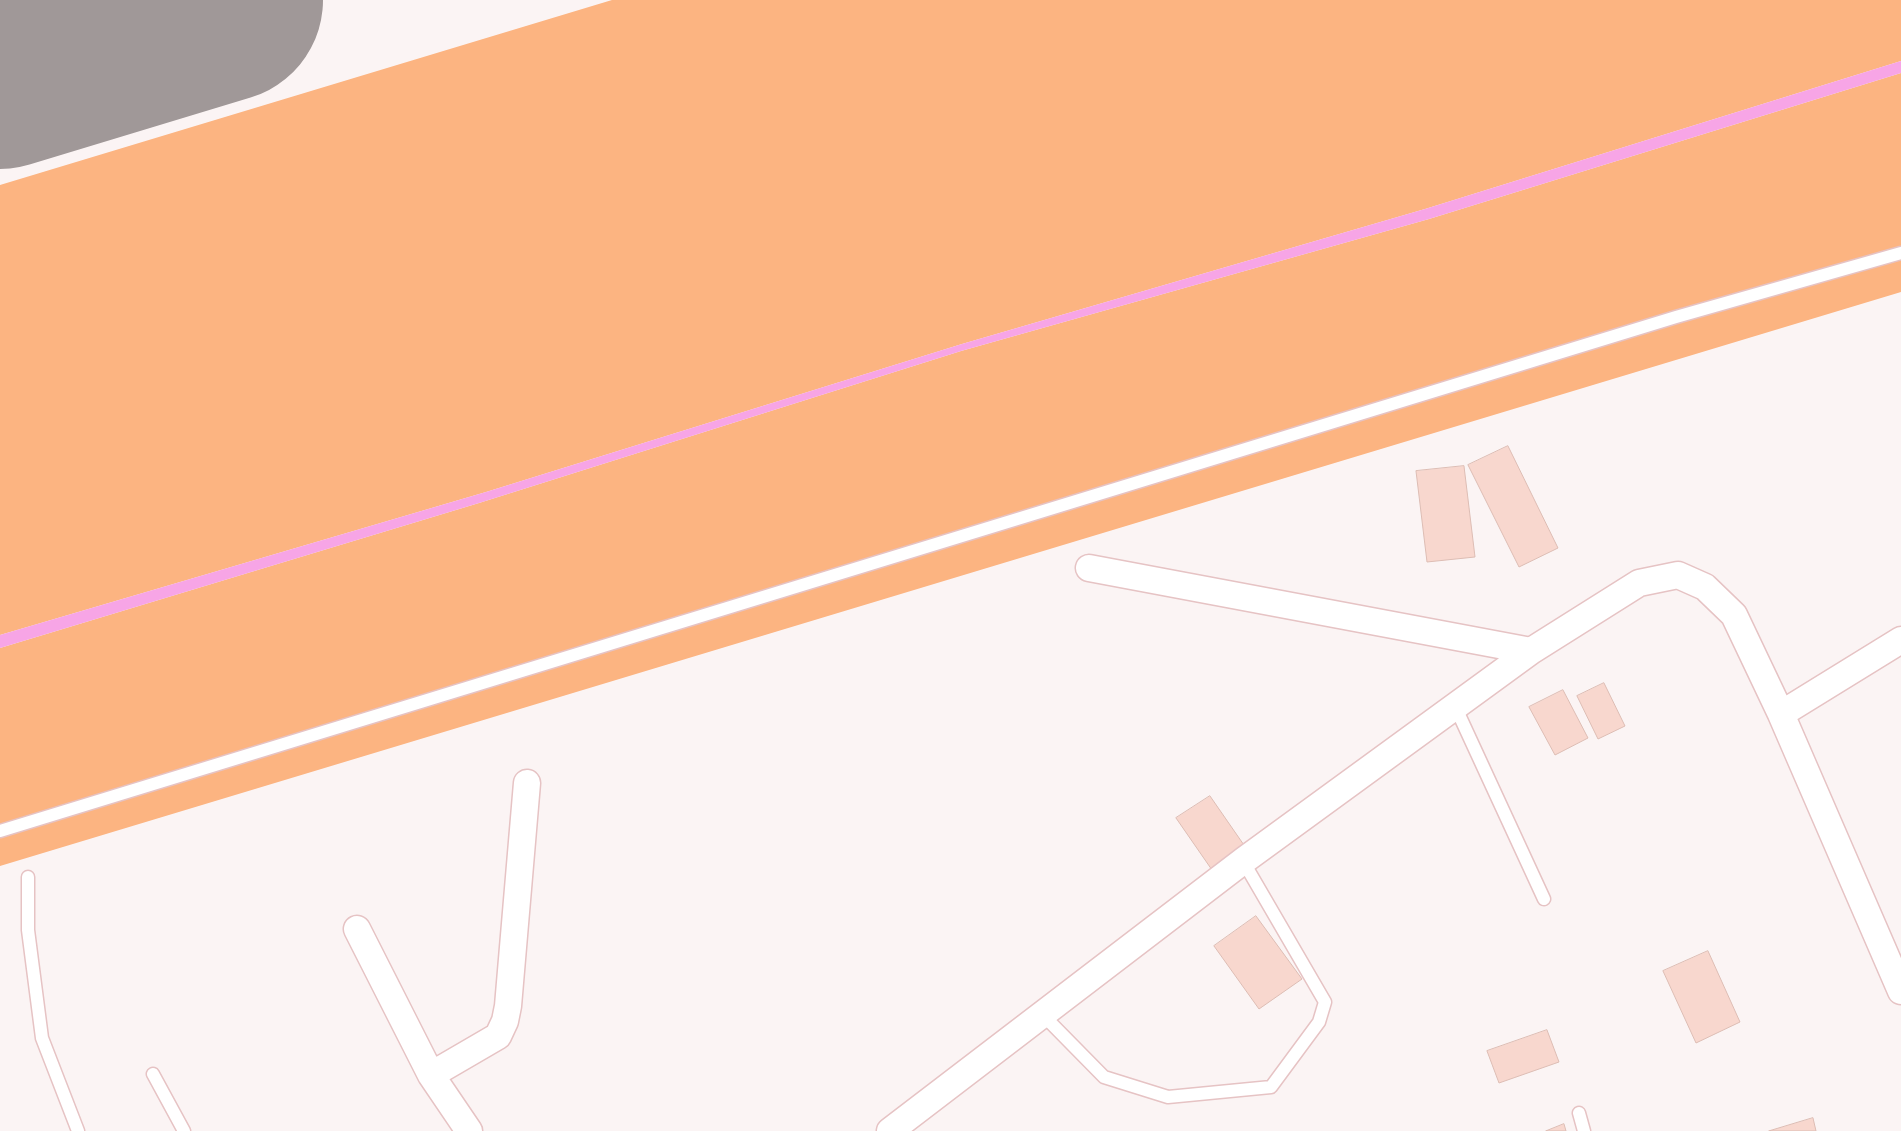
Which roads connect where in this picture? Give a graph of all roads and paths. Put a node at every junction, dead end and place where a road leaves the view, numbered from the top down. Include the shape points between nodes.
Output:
1 (1901, 252) edge
2 (1089, 568) dead end
3 (1901, 640) edge
4 (1531, 651) junction
5 (1455, 706) junction
6 (1781, 714) junction
7 (527, 783) dead end
8 (0, 831) edge
9 (1243, 861) junction
10 (28, 877) dead end
11 (1544, 899) dead end
12 (358, 929) dead end
13 (1901, 991) edge
14 (1043, 1015) junction
15 (153, 1074) dead end
16 (431, 1075) junction
17 (1579, 1113) dead end
18 (78, 1131) edge
19 (184, 1131) edge
20 (469, 1131) edge
21 (890, 1131) edge
22 (1584, 1131) edge

1 - 8 lane via 1676,317
2 - 4 street
3 - 6 street
4 - 5 street
4 - 6 street via 1639,584 1678,575 1705,587 1734,615
5 - 9 street
5 - 11 lane
6 - 13 street
7 - 16 street via 505,1021 498,1036
9 - 14 street
9 - 14 lane via 1325,1002 1319,1022 1271,1087 1168,1097 1104,1077
10 - 18 lane via 28,930 42,1038
12 - 16 street
14 - 21 street
15 - 19 lane
16 - 20 street
17 - 22 lane

